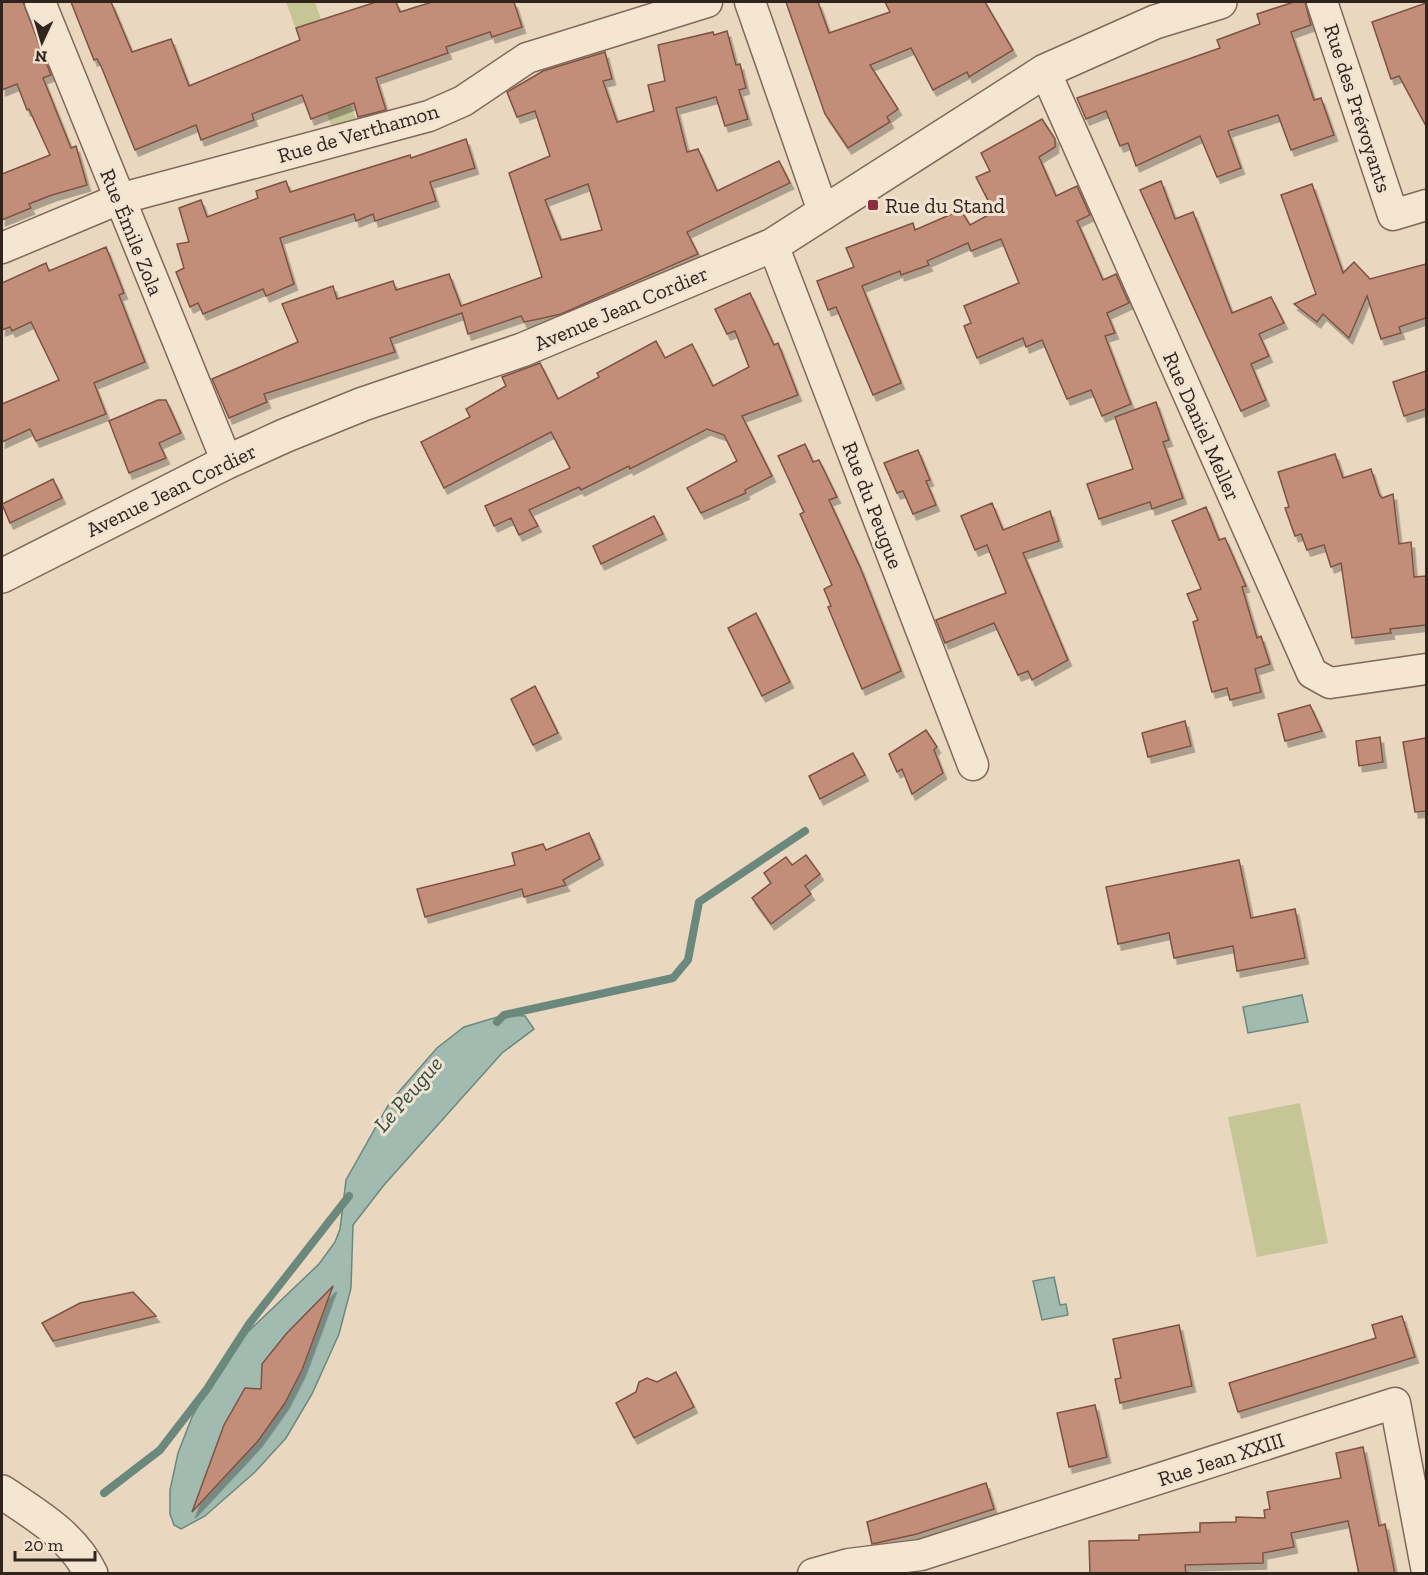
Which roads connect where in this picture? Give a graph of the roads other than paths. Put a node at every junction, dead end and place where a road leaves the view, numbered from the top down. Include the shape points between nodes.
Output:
1 (40, 2) edge
2 (707, 2) edge
3 (750, 2) edge
4 (1220, 2) edge
5 (1322, 2) edge
6 (1045, 71) junction
7 (119, 199) junction
8 (1426, 205) edge
9 (824, 214) junction
10 (773, 245) junction
11 (2, 248) edge
12 (227, 462) junction
13 (2, 576) edge
14 (1426, 669) edge
15 (973, 765) dead end
16 (2, 1492) edge
17 (887, 1567) edge
18 (1426, 1567) edge
19 (91, 1574) edge
20 (813, 1574) edge

1 - 7 street, Rue Émile Zola
2 - 7 street, Rue de Verthamon via 527,58 463,101 429,116
3 - 9 street
4 - 6 street, Avenue Jean Cordier via 1155,22
5 - 8 street, Rue des Prévoyants via 1393,215
6 - 9 street, Avenue Jean Cordier
6 - 14 street, Rue Daniel Meller via 1312,673 1330,683
7 - 11 street, Rue de Verthamon
7 - 12 street, Rue Émile Zola
9 - 10 street, Avenue Jean Cordier
10 - 12 street, Avenue Jean Cordier via 522,350 363,404
10 - 15 street, Rue du Peugue
12 - 13 street, Avenue Jean Cordier
16 - 19 street via 57,1530 75,1548
17 - 18 street, Rue Jean XXIII via 1395,1403
17 - 20 street via 849,1564

